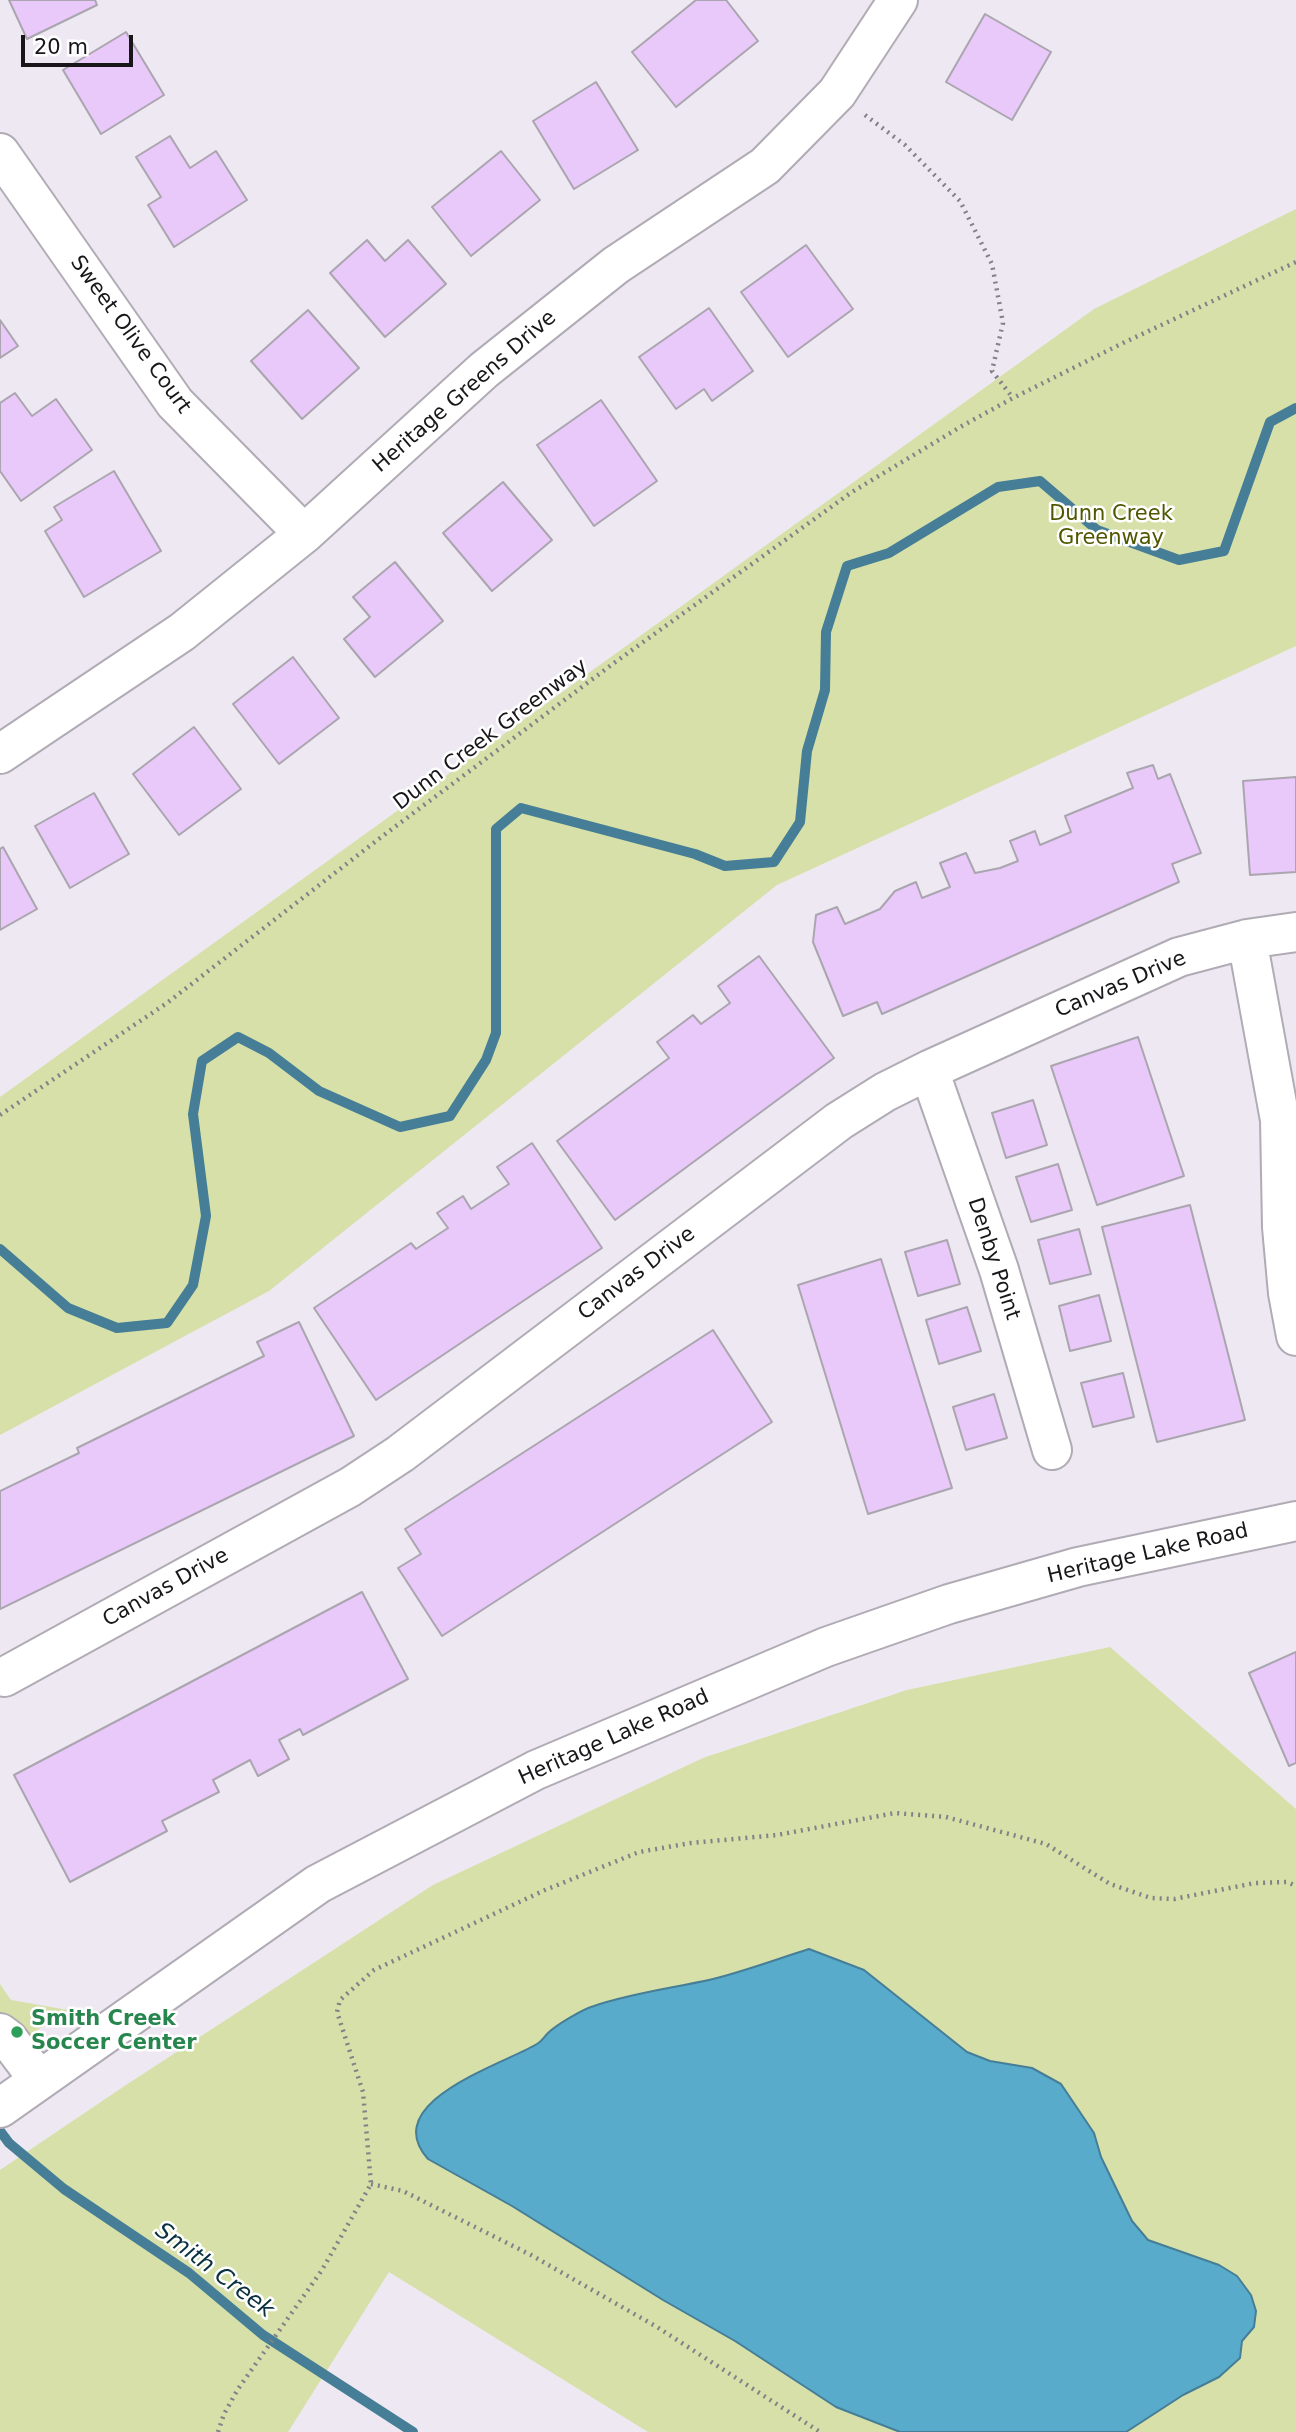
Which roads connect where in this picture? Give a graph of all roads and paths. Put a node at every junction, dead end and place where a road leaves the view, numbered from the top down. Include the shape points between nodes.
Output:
1 (898, 0) edge
2 (837, 93) junction
3 (0, 153) edge
4 (1296, 262) edge
5 (1013, 398) junction
6 (304, 534) junction
7 (0, 754) edge
8 (1296, 932) edge
9 (1247, 939) junction
10 (929, 1070) junction
11 (0, 1115) edge
12 (1296, 1336) edge
13 (1052, 1450) dead end
14 (1296, 1521) edge
15 (4, 1676) dead end
16 (1296, 1886) edge
17 (0, 2033) edge
18 (38, 2080) junction
19 (0, 2108) edge
20 (371, 2184) junction
21 (218, 2432) edge
22 (820, 2432) edge

1 - 2 street, Heritage Greens Drive
2 - 5 path via 905,145 960,201 992,264 1003,323 992,371
2 - 6 street, Heritage Greens Drive via 765,166 616,265 484,370
3 - 6 street, Sweet Olive Court via 175,403
4 - 5 path, Dunn Creek Greenway
5 - 11 path, Dunn Creek Greenway via 852,492 603,671 167,1003
6 - 7 street, Heritage Greens Drive via 183,632
8 - 9 street, Canvas Drive
9 - 10 street, Canvas Drive via 1178,957
9 - 12 street via 1280,1120 1282,1227
10 - 13 street, Denby Point via 999,1270
10 - 15 street, Canvas Drive via 839,1121 400,1454 350,1487
14 - 18 street, Heritage Lake Road via 1078,1567 949,1604 826,1647 536,1770 318,1884
16 - 20 path via 1255,1882 1174,1899 1152,1898 1110,1884 1046,1844 946,1816 895,1813 777,1835 639,1852 373,1970 340,2000 337,2012 363,2092
17 - 18 street
18 - 19 street, Heritage Lake Road
20 - 21 path via 322,2270 238,2389
20 - 22 path via 403,2190 531,2255 657,2327

